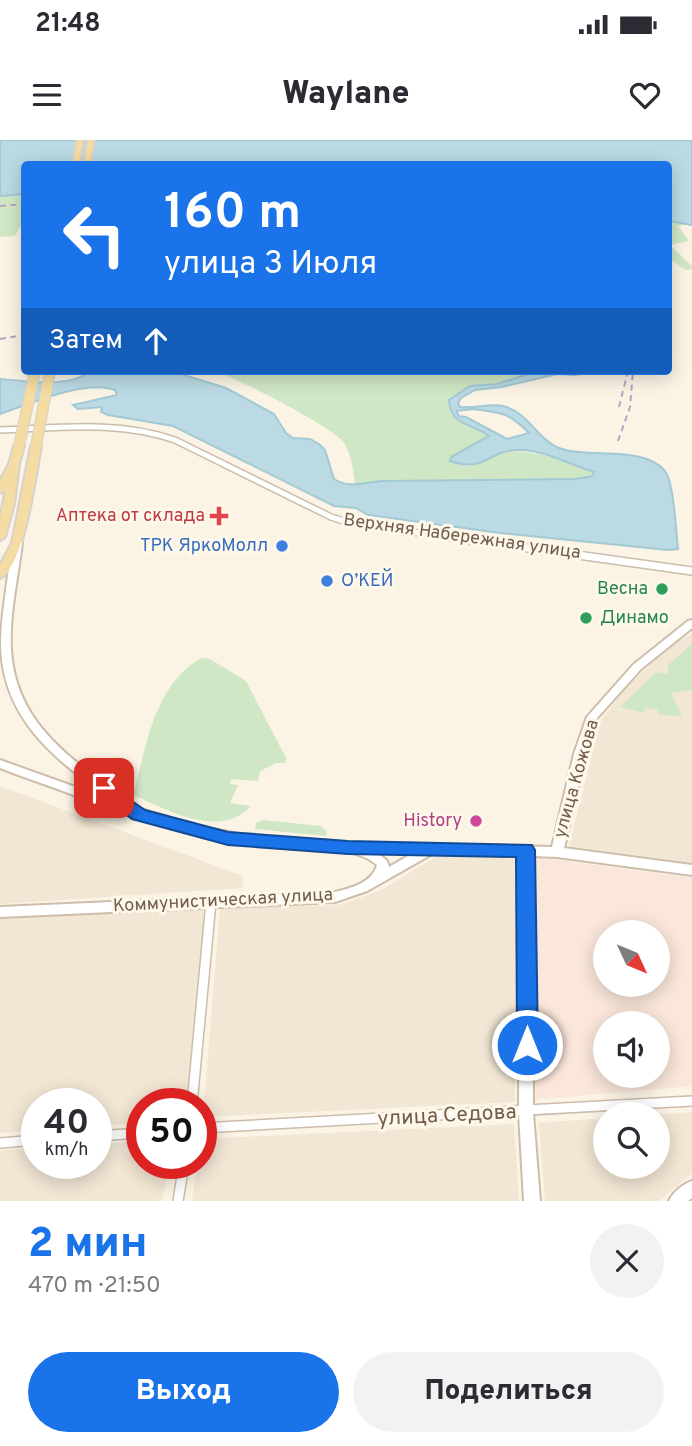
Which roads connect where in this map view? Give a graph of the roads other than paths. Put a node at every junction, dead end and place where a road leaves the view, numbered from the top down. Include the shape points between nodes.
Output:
1 (80, 140) edge
2 (91, 140) edge
3 (76, 161) edge
4 (88, 161) edge
5 (34, 375) edge
6 (49, 375) edge
7 (0, 430) edge
8 (14, 464) junction
9 (0, 491) edge
10 (0, 537) edge
11 (18, 543) junction
12 (692, 570) edge
13 (0, 575) edge
14 (692, 623) edge
15 (0, 764) edge
16 (139, 815) junction
17 (348, 847) junction
18 (435, 848) junction
19 (526, 850) junction
20 (557, 852) junction
21 (692, 870) edge
22 (357, 892) junction
23 (211, 902) junction
24 (0, 912) edge
25 (194, 1088) edge
26 (692, 1101) edge
27 (526, 1113) junction
28 (217, 1127) edge
29 (21, 1141) edge
30 (0, 1143) edge
31 (182, 1179) edge
32 (692, 1188) edge
33 (178, 1201) edge
34 (532, 1201) edge
35 (677, 1201) edge

1 - 3 main road
2 - 4 main road
5 - 8 main road, bridge
6 - 11 main road, bridge
7 - 12 street, Верхняя Набережная улица via 91,426 145,430 350,523
8 - 9 main road
8 - 10 main road
11 - 13 main road
11 - 16 main road via 6,643 15,697 51,748
14 - 20 main road, улица Кожова via 637,667 592,717
15 - 16 main road
16 - 17 main road via 228,838
17 - 18 main road
17 - 22 main road via 372,854 383,864 378,877
18 - 19 main road
18 - 22 main road, Коммунистическая улица
19 - 20 main road
19 - 27 main road
20 - 21 main road
22 - 23 main road, Коммунистическая улица
23 - 24 main road, Коммунистическая улица
23 - 25 street
26 - 27 street, улица Седова
27 - 28 street, улица Седова
27 - 34 main road
29 - 30 street
31 - 33 street
32 - 35 main road

